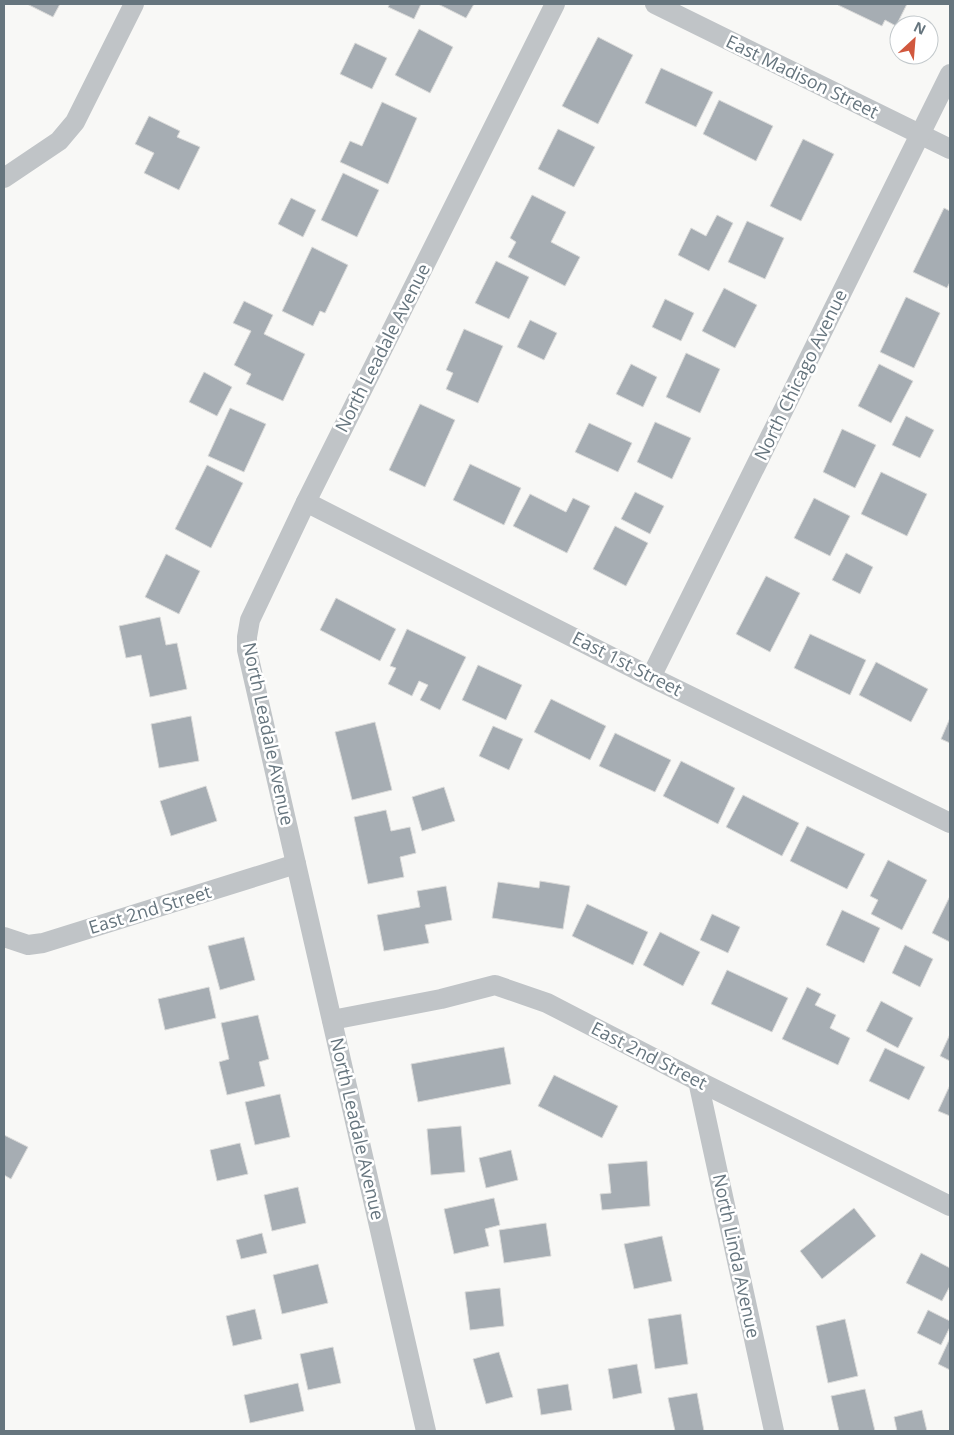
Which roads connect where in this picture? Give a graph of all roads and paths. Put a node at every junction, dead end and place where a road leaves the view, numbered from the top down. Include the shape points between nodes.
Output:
1 (134, 4) edge
2 (555, 4) edge
3 (655, 4) edge
4 (950, 74) edge
5 (920, 135) junction
6 (950, 149) edge
7 (4, 178) edge
8 (306, 502) junction
9 (651, 677) junction
10 (950, 823) edge
11 (296, 864) junction
12 (4, 937) edge
13 (332, 1020) junction
14 (698, 1081) junction
15 (950, 1206) edge
16 (426, 1431) edge
17 (774, 1431) edge

1 - 7 street via 75,122 60,141
2 - 8 street, North Leadale Avenue
3 - 5 street, East Madison Street
4 - 5 street, North Chicago Avenue
5 - 6 street, East Madison Street
5 - 9 street, North Chicago Avenue
8 - 9 street, East 1st Street
8 - 11 street, North Leadale Avenue via 250,620 247,637 247,650
9 - 10 street, East 1st Street
11 - 12 street, East 2nd Street via 43,943 28,945
11 - 13 street, North Leadale Avenue
13 - 14 street, East 2nd Street via 495,985 547,1003
13 - 16 street, North Leadale Avenue
14 - 15 street, East 2nd Street
14 - 17 street, North Linda Avenue

